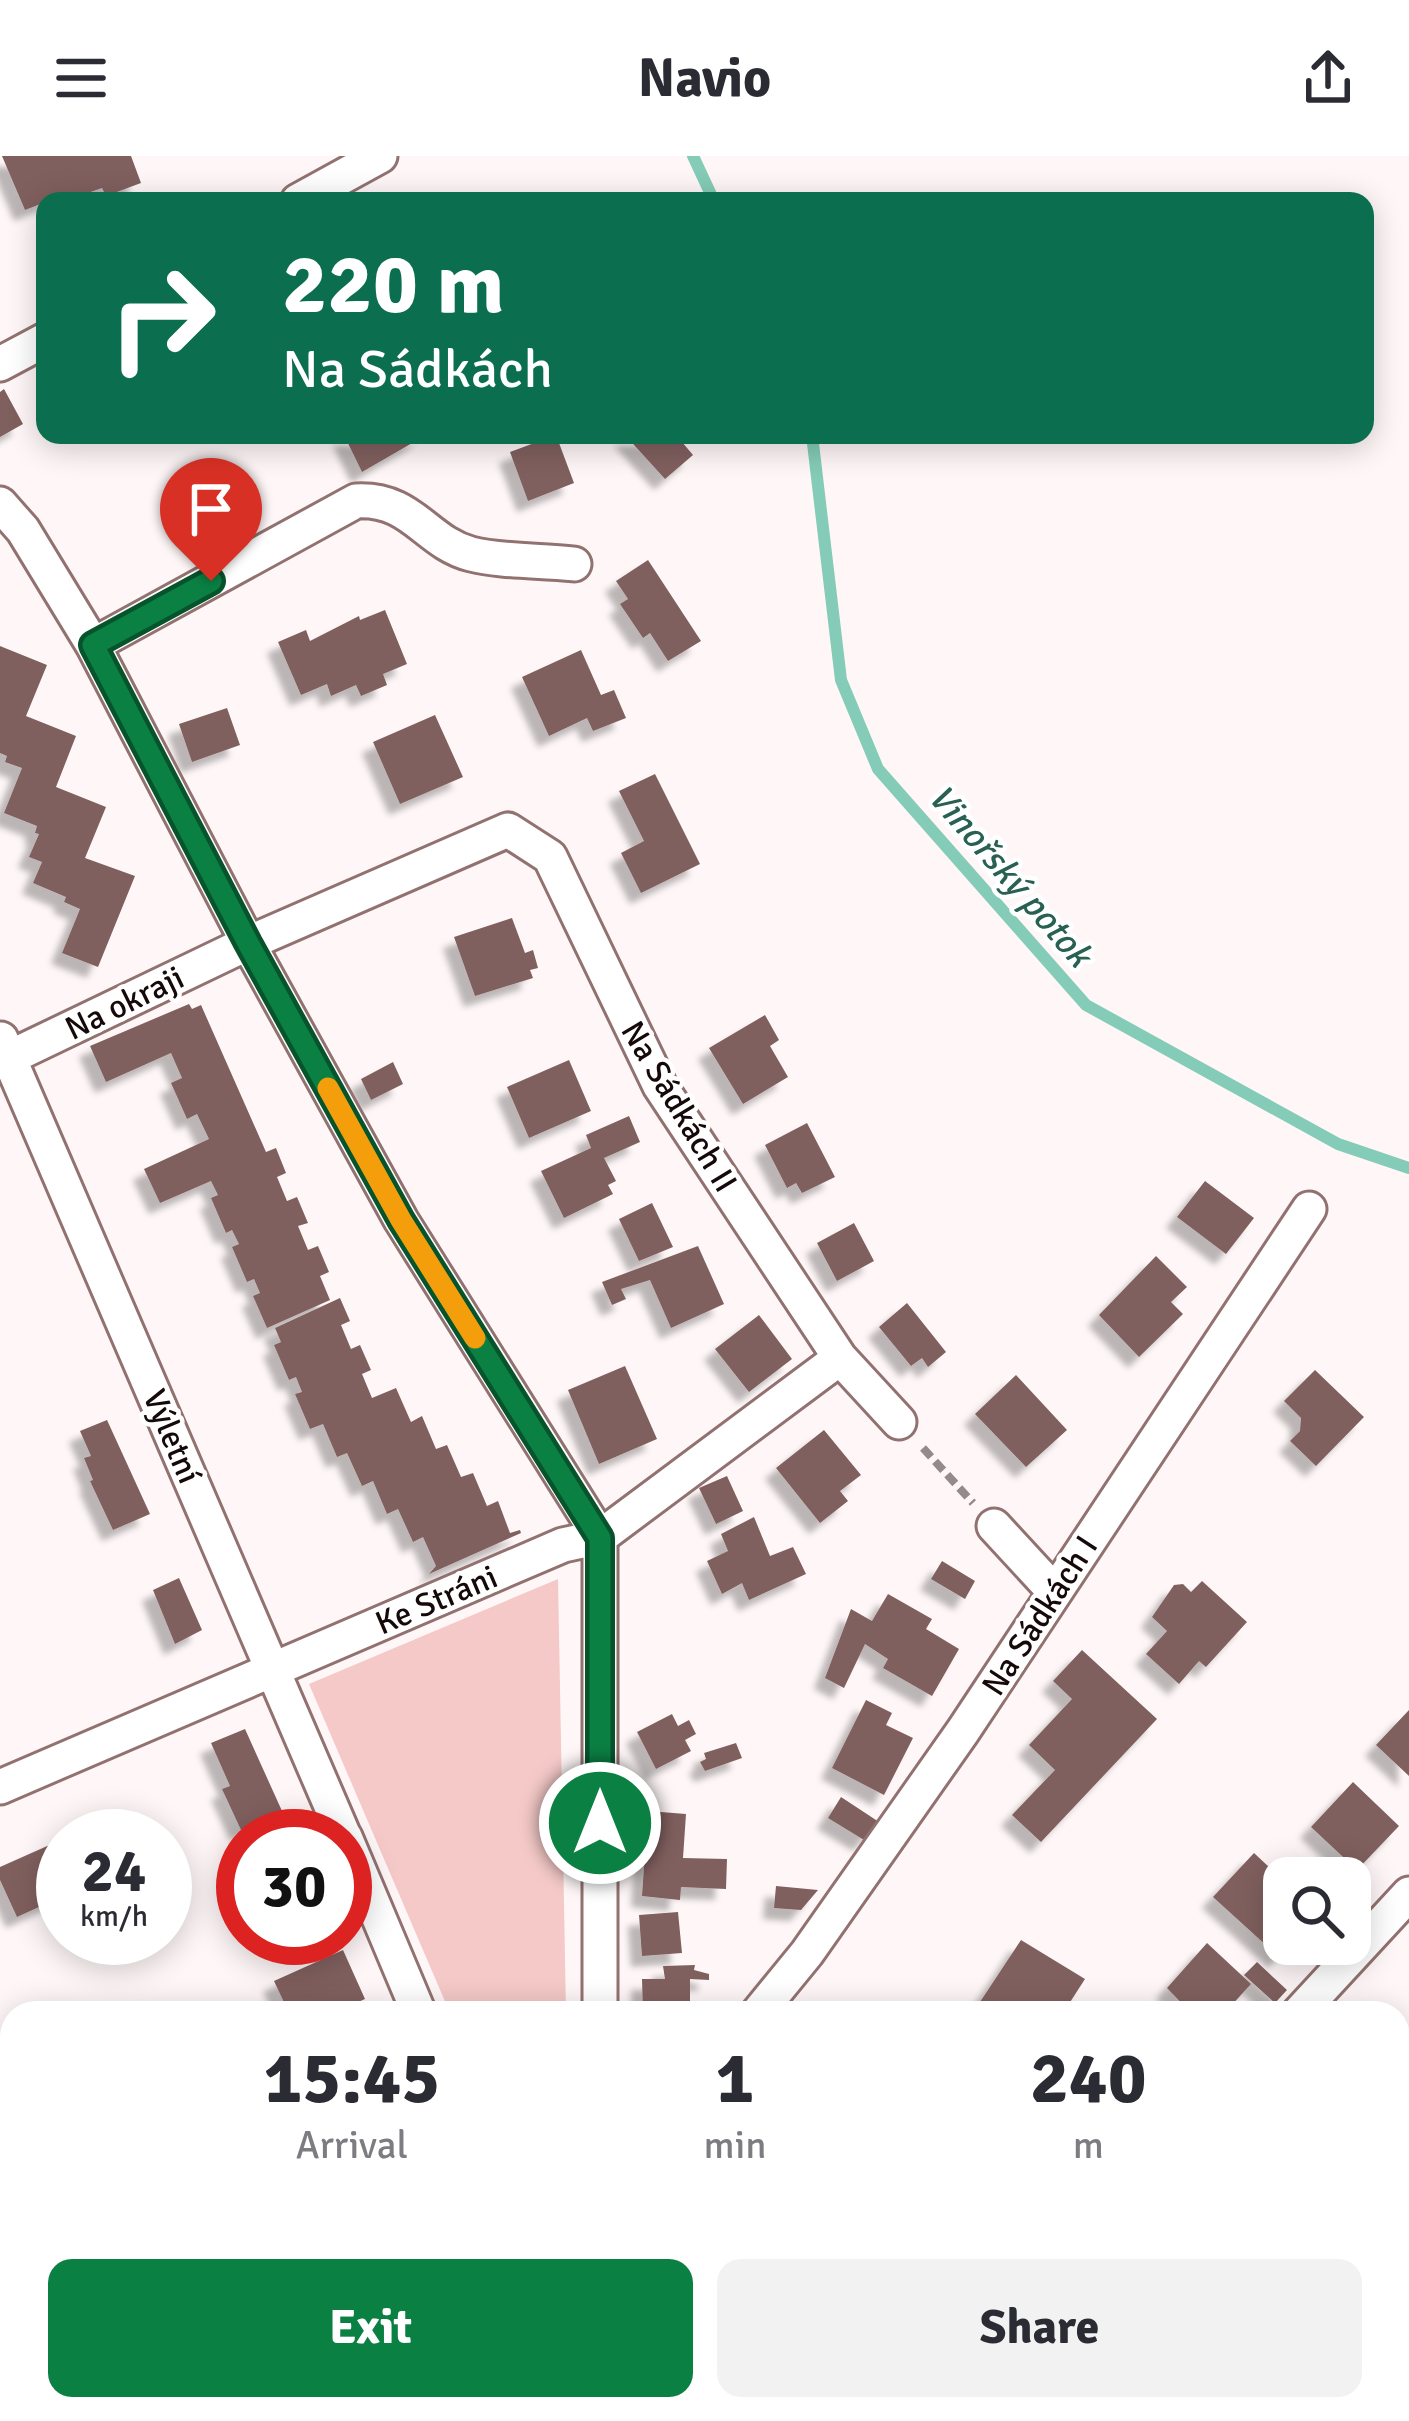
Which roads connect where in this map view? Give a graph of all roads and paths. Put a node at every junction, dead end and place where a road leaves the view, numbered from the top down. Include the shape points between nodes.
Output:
1 (380, 156) edge
2 (314, 192) edge
3 (36, 345) edge
4 (0, 364) edge
5 (0, 503) edge
6 (574, 563) dead end
7 (93, 645) junction
8 (248, 943) junction
9 (3, 1052) edge
10 (1310, 1209) dead end
11 (840, 1358) junction
12 (899, 1422) joint
13 (994, 1526) joint
14 (600, 1538) junction
15 (1053, 1590) junction
16 (274, 1669) junction
17 (0, 1787) edge
18 (333, 1809) edge
19 (1409, 1894) edge
20 (372, 1901) edge
21 (414, 2001) edge
22 (599, 2001) edge
23 (768, 2001) edge
24 (1309, 2001) edge

1 - 2 street
3 - 4 street
5 - 7 street
6 - 7 street via 475,556 388,502 356,501
7 - 8 street
8 - 9 street, Na okraji
8 - 11 street, Na Sádkách II via 508,830 550,857 660,1086
8 - 14 street via 401,1220
9 - 16 street, Výletní
10 - 15 street, Na Sádkách I
11 - 12 street, Na Sádkách II
11 - 14 street, Ke Stráni
12 - 13 path
13 - 15 street
14 - 16 street, Ke Stráni via 563,1545
14 - 22 street
15 - 23 street, Na Sádkách I via 937,1768
16 - 17 street, Ke Stráni
16 - 18 street, Výletní
19 - 24 street
20 - 21 street, Výletní

